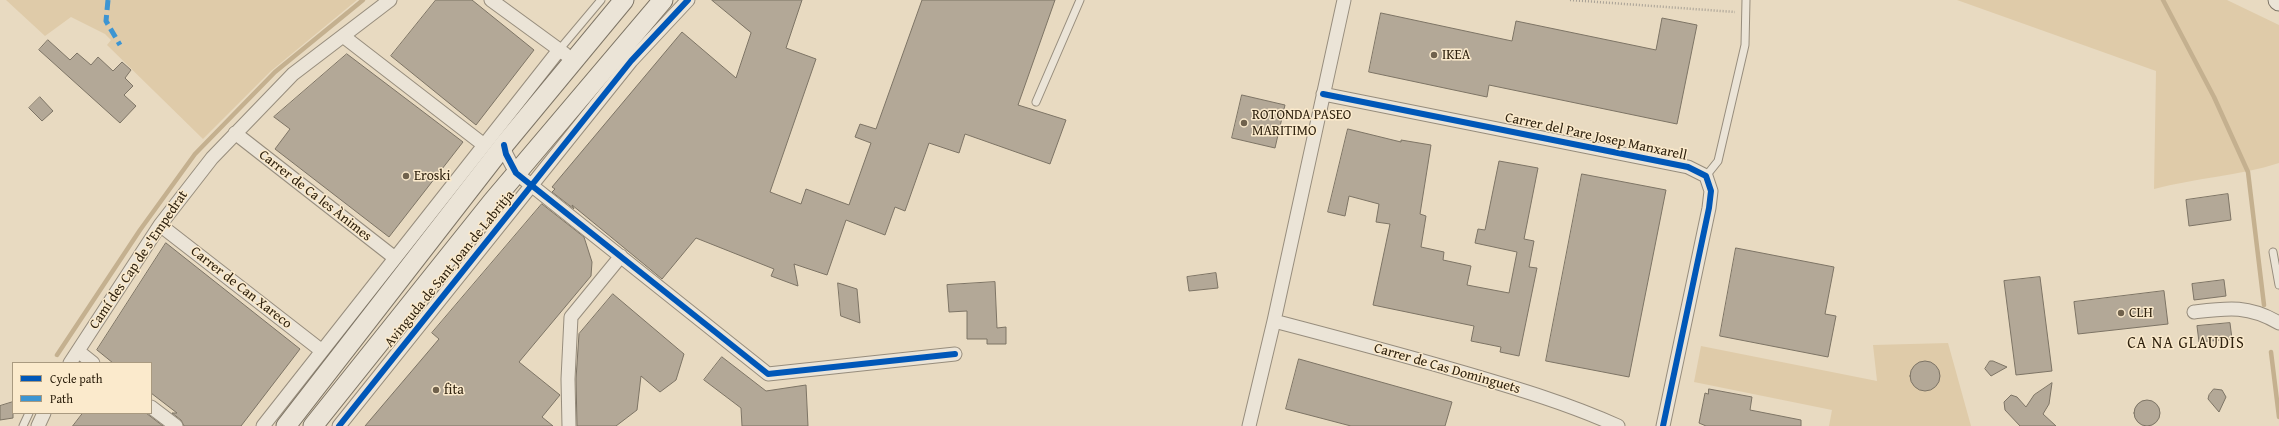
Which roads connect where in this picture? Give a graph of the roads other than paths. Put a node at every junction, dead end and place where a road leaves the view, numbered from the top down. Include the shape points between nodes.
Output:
1 (390, 0) edge
2 (491, 0) edge
3 (601, 0) edge
4 (624, 0) edge
5 (662, 0) edge
6 (688, 0) edge
7 (1080, 0) edge
8 (1344, 0) edge
9 (1746, 0) edge
10 (343, 36) junction
11 (566, 55) junction
12 (1323, 94) junction
13 (1036, 102) dead end
14 (235, 133) junction
15 (484, 145) junction
16 (504, 145) junction
17 (516, 173) junction
18 (1706, 176) junction
19 (532, 186) junction
20 (160, 225) junction
21 (2273, 252) dead end
22 (621, 256) junction
23 (395, 258) junction
24 (2279, 286) edge
25 (2194, 312) dead end
26 (1274, 321) junction
27 (2279, 323) edge
28 (78, 351) junction
29 (322, 351) junction
30 (955, 354) dead end
31 (71, 362) edge
32 (92, 362) edge
33 (152, 408) edge
34 (29, 414) edge
35 (44, 414) edge
36 (23, 426) edge
37 (38, 426) edge
38 (176, 426) edge
39 (263, 426) edge
40 (286, 426) edge
41 (313, 426) edge
42 (339, 426) edge
43 (569, 426) edge
44 (1249, 426) edge
45 (1618, 426) edge
46 (1663, 426) edge

1 - 10 street, Camí des Cap de s'Empedrat
2 - 11 street
3 - 11 lane
4 - 11 main road
5 - 17 main road, Avinguda de Sant Joan de Labritja
6 - 19 street, Avinguda de Sant Joan de Labritja via 632,61
7 - 13 lane
8 - 12 street
9 - 18 lane via 1745,46 1718,161
10 - 14 street, Camí des Cap de s'Empedrat via 293,74
10 - 15 street
11 - 15 street
11 - 16 main road
12 - 18 street, Carrer del Pare Josep Manxarell via 1688,167
12 - 26 street
14 - 20 street, Camí des Cap de s'Empedrat via 212,158
14 - 23 street, Carrer de Ca les Ànimes
15 - 23 street
16 - 17 street
16 - 40 main road
17 - 19 street
17 - 41 main road, Avinguda de Sant Joan de Labritja
18 - 46 street via 1712,191
19 - 22 street
19 - 42 street, Avinguda de Sant Joan de Labritja
20 - 28 street, Camí des Cap de s'Empedrat
20 - 29 street, Carrer de Can Xareco
21 - 24 lane
22 - 30 street via 768,374
22 - 43 street via 571,317
23 - 29 street
25 - 27 street via 2243,308 2254,310
26 - 44 street
26 - 45 street, Carrer de Cas Dominguets via 1526,391
28 - 31 street, Camí des Cap de s'Empedrat
28 - 32 street
29 - 39 street
33 - 38 street
34 - 36 lane
35 - 37 street

